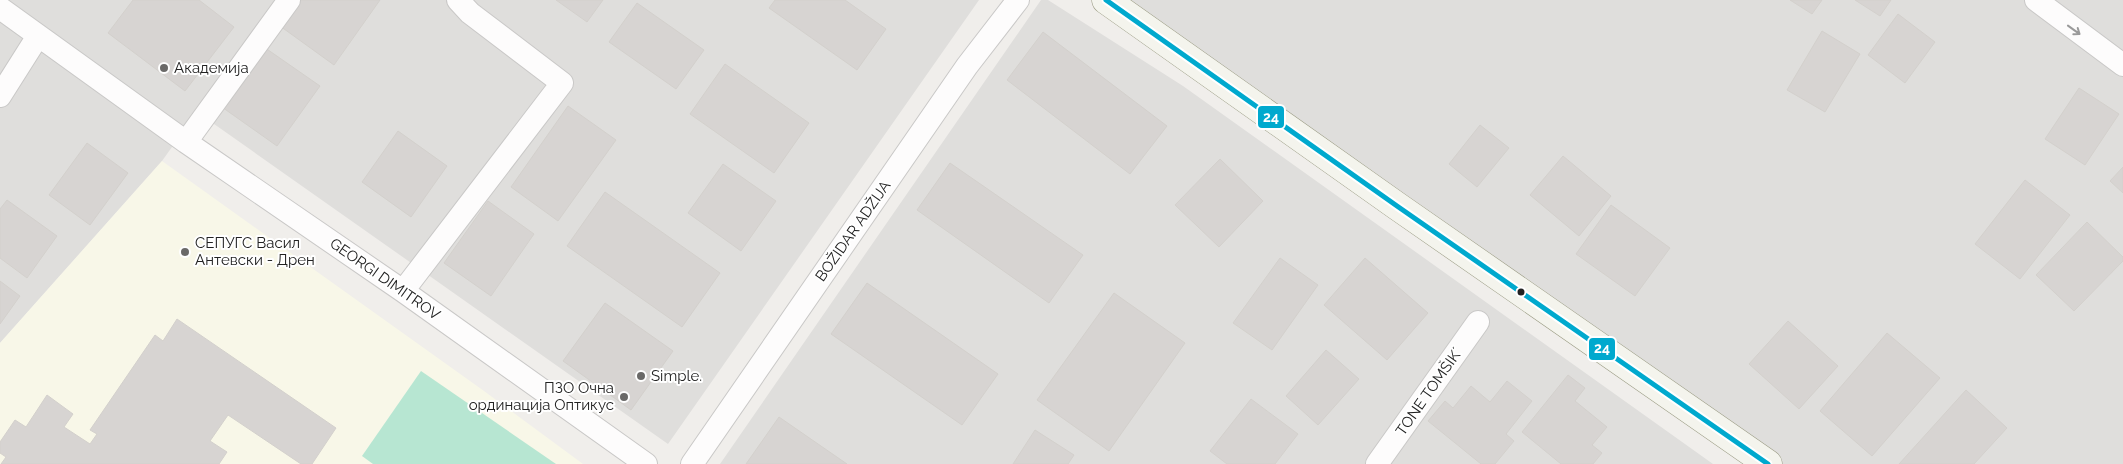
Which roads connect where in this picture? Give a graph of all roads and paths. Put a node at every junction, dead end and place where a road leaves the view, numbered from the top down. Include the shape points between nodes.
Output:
1 (289, 0) edge
2 (458, 0) edge
3 (1018, 0) edge
4 (1106, 0) edge
5 (2036, 0) edge
6 (0, 8) edge
7 (38, 36) junction
8 (2123, 65) edge
9 (0, 96) edge
10 (186, 142) junction
11 (403, 291) junction
12 (1478, 322) dead end
13 (646, 464) edge
14 (692, 464) edge
15 (1377, 464) edge
16 (1768, 464) edge

1 - 10 street
2 - 11 street via 470,13 562,83
3 - 14 street, BOŽIDAR ADŽIJA via 962,74
4 - 16 street
5 -> 8 street
6 - 7 street, GEORGI DIMITROV
7 - 9 street
7 - 10 street, GEORGI DIMITROV
10 - 11 street, GEORGI DIMITROV
11 - 13 street, GEORGI DIMITROV
12 - 15 street, TONE TOMŠIḰ

